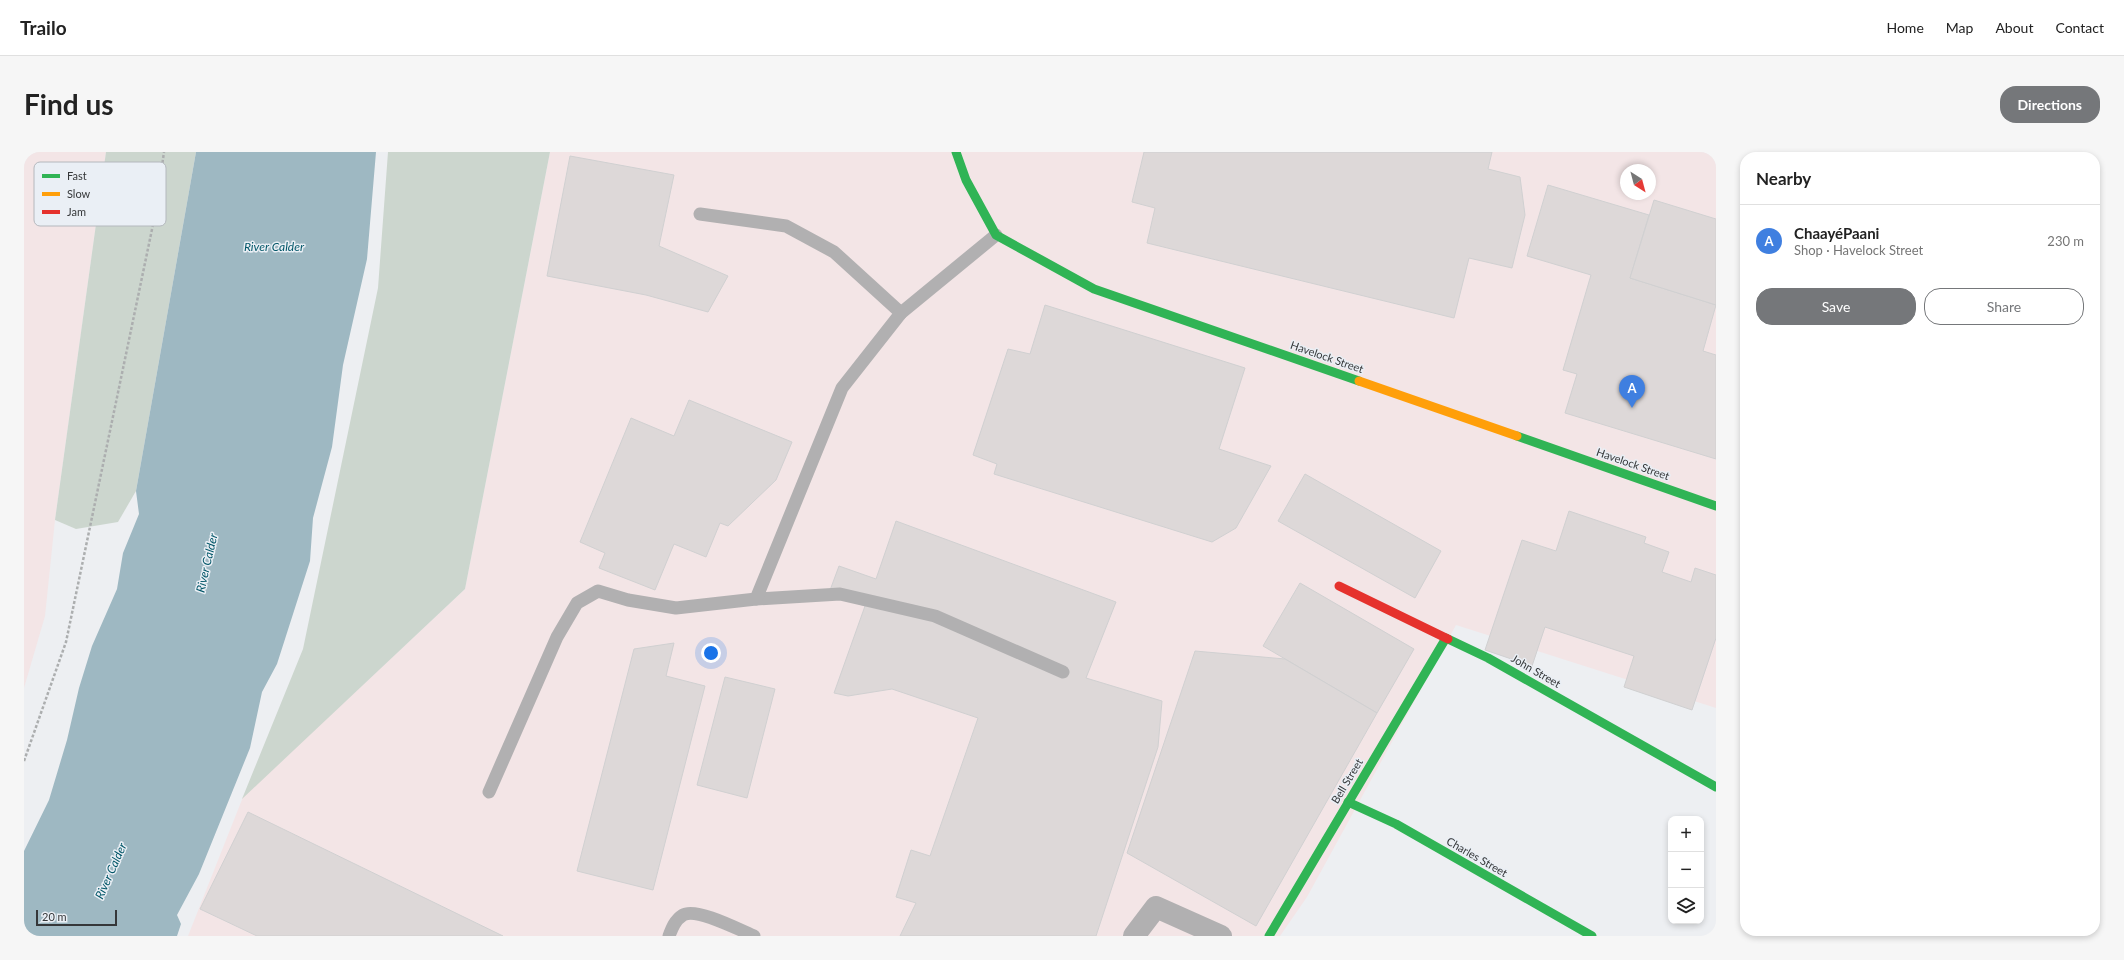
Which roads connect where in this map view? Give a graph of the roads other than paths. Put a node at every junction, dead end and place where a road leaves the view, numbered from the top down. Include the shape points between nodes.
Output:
1 (956, 152) edge
2 (700, 214) dead end
3 (996, 234) junction
4 (901, 313) junction
5 (1716, 506) edge
6 (1340, 586) dead end
7 (756, 599) junction
8 (1446, 638) junction
9 (1063, 672) dead end
10 (1716, 788) edge
11 (489, 792) dead end
12 (1348, 802) junction
13 (669, 936) edge
14 (754, 936) edge
15 (1134, 936) edge
16 (1221, 936) edge
17 (1268, 936) edge
18 (1592, 936) edge

1 - 3 street via 966,180
2 - 4 lane via 786,226 834,252
3 - 4 lane
3 - 5 street, Havelock Street via 1094,289
4 - 7 lane via 842,388
6 - 8 street, John Street
7 - 9 lane via 840,594 935,616
7 - 11 lane via 676,608 628,600 598,591 577,603 557,637
8 - 10 street, John Street via 1488,658
8 - 12 street, Bell Street
12 - 17 street, Bell Street
12 - 18 street, Charles Street via 1396,824
13 - 14 lane via 672,926 684,914 698,913
15 - 16 street via 1156,907

